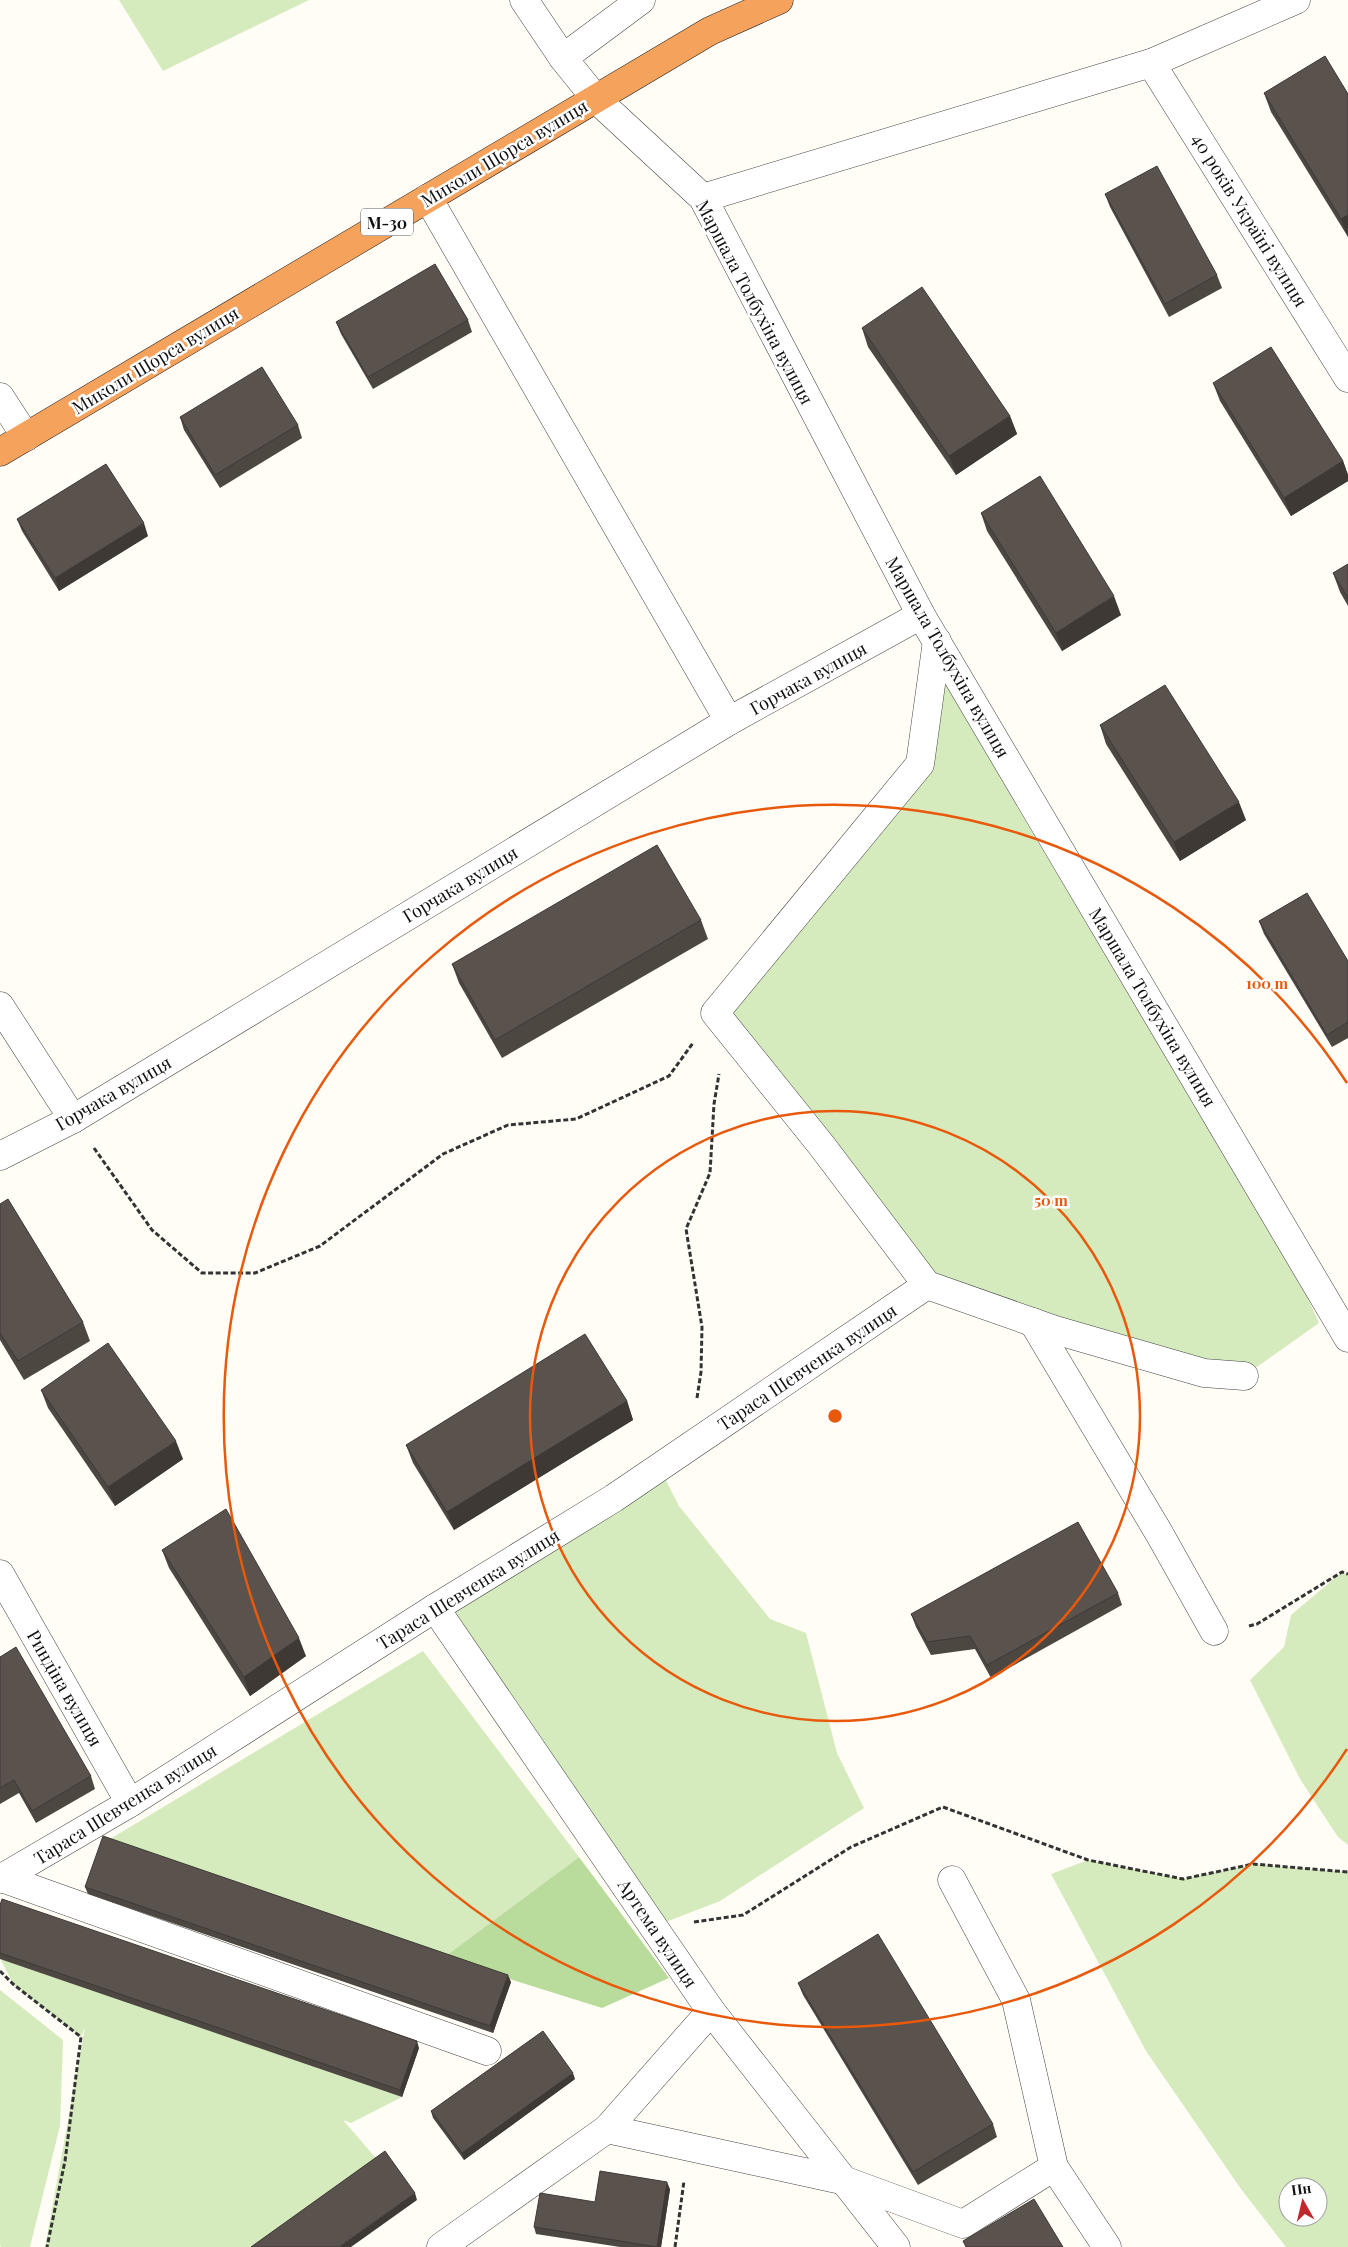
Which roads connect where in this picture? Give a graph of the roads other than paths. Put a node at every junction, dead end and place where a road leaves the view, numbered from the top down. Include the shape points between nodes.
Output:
1 (524, 0) edge
2 (641, 0) edge
3 (779, 0) edge
4 (1296, 0) edge
5 (563, 58) junction
6 (1151, 63) junction
7 (596, 99) junction
8 (428, 198) junction
9 (702, 198) junction
10 (1348, 378) edge
11 (0, 397) edge
12 (26, 437) junction
13 (0, 452) edge
14 (921, 615) junction
15 (937, 641) junction
16 (730, 721) junction
17 (0, 1006) edge
18 (73, 1119) junction
19 (0, 1156) edge
20 (927, 1285) junction
21 (1033, 1322) junction
22 (1348, 1338) edge
23 (1244, 1376) dead end
24 (0, 1574) edge
25 (435, 1608) junction
26 (1214, 1631) road end
27 (130, 1803) junction
28 (1, 1879) edge
29 (952, 1880) dead end
30 (711, 2011) junction
31 (487, 2051) dead end
32 (607, 2129) junction
33 (1054, 2167) junction
34 (846, 2181) junction
35 (441, 2247) edge
36 (896, 2247) edge
37 (1108, 2247) edge

1 - 5 street, Маршала Толбухіна вулиця
2 - 5 street
3 - 7 highway, Миколи Щорса вулиця / М-30 via 710,31
4 - 6 street
5 - 7 street, Маршала Толбухіна вулиця
6 - 9 street
6 - 10 street, 40 років Україні вулиця
7 - 8 highway, Миколи Щорса вулиця / М-30
7 - 9 street, Маршала Толбухіна вулиця
8 - 12 highway, Миколи Щорса вулиця / М-30
8 - 16 street
9 - 14 street, Маршала Толбухіна вулиця
11 - 12 street
12 - 13 highway, Миколи Щорса вулиця / М-30
14 - 15 street, Маршала Толбухіна вулиця
14 - 16 street, Горчака вулиця
15 - 20 street via 920,764 721,1020
15 - 22 street, Маршала Толбухіна вулиця
16 - 18 street, Горчака вулиця
17 - 18 street
18 - 19 street, Горчака вулиця
20 - 21 street
20 - 25 street, Тараса Шевченка вулиця via 614,1498
21 - 23 street via 1204,1373
21 - 26 street
24 - 27 street, Риндіна вулиця
25 - 27 street, Тараса Шевченка вулиця
25 - 30 street, Артема вулиця
27 - 28 street, Тараса Шевченка вулиця
28 - 31 street
29 - 33 street via 1016,2000
30 - 32 street
30 - 34 street, Артема вулиця
32 - 34 street
32 - 35 street
33 - 34 street via 963,2224
33 - 37 street
34 - 36 street, Артема вулиця

